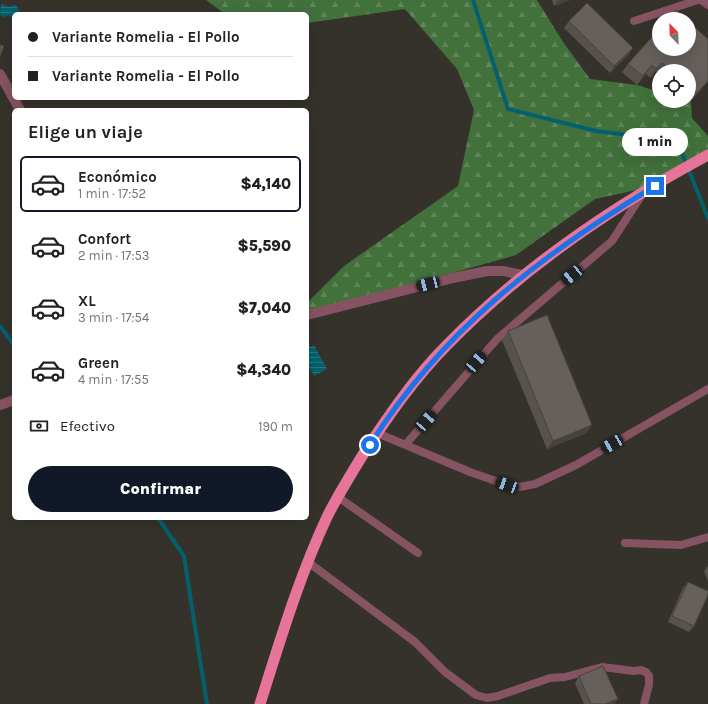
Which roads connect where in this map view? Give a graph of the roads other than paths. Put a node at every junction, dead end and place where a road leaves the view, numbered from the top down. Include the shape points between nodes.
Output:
1 (698, 0) edge
2 (701, 0) edge
3 (708, 5) edge
4 (634, 22) dead end
5 (0, 74) edge
6 (12, 96) edge
7 (705, 157) edge
8 (643, 193) junction
9 (522, 275) junction
10 (309, 314) edge
11 (708, 389) edge
12 (12, 401) edge
13 (0, 404) edge
14 (377, 433) junction
15 (406, 444) junction
16 (338, 498) junction
17 (708, 537) edge
18 (626, 543) dead end
19 (418, 553) dead end
20 (308, 562) junction
21 (260, 704) edge
22 (644, 704) edge

1 - 4 lane
2 - 3 lane
5 - 6 street
7 - 8 highway
8 - 9 highway
8 - 15 lane via 612,241 497,339
9 - 10 street via 487,271
9 - 14 highway via 445,346
11 - 15 lane via 576,465 535,484 520,487 470,472
12 - 13 street
14 - 15 lane
14 - 16 highway
16 - 19 lane
16 - 20 highway
17 - 18 lane via 681,544
20 - 21 highway via 292,602
20 - 22 lane via 415,642 445,672 476,695 487,698 498,696 550,678 565,677 602,667 646,672 649,676 649,685

